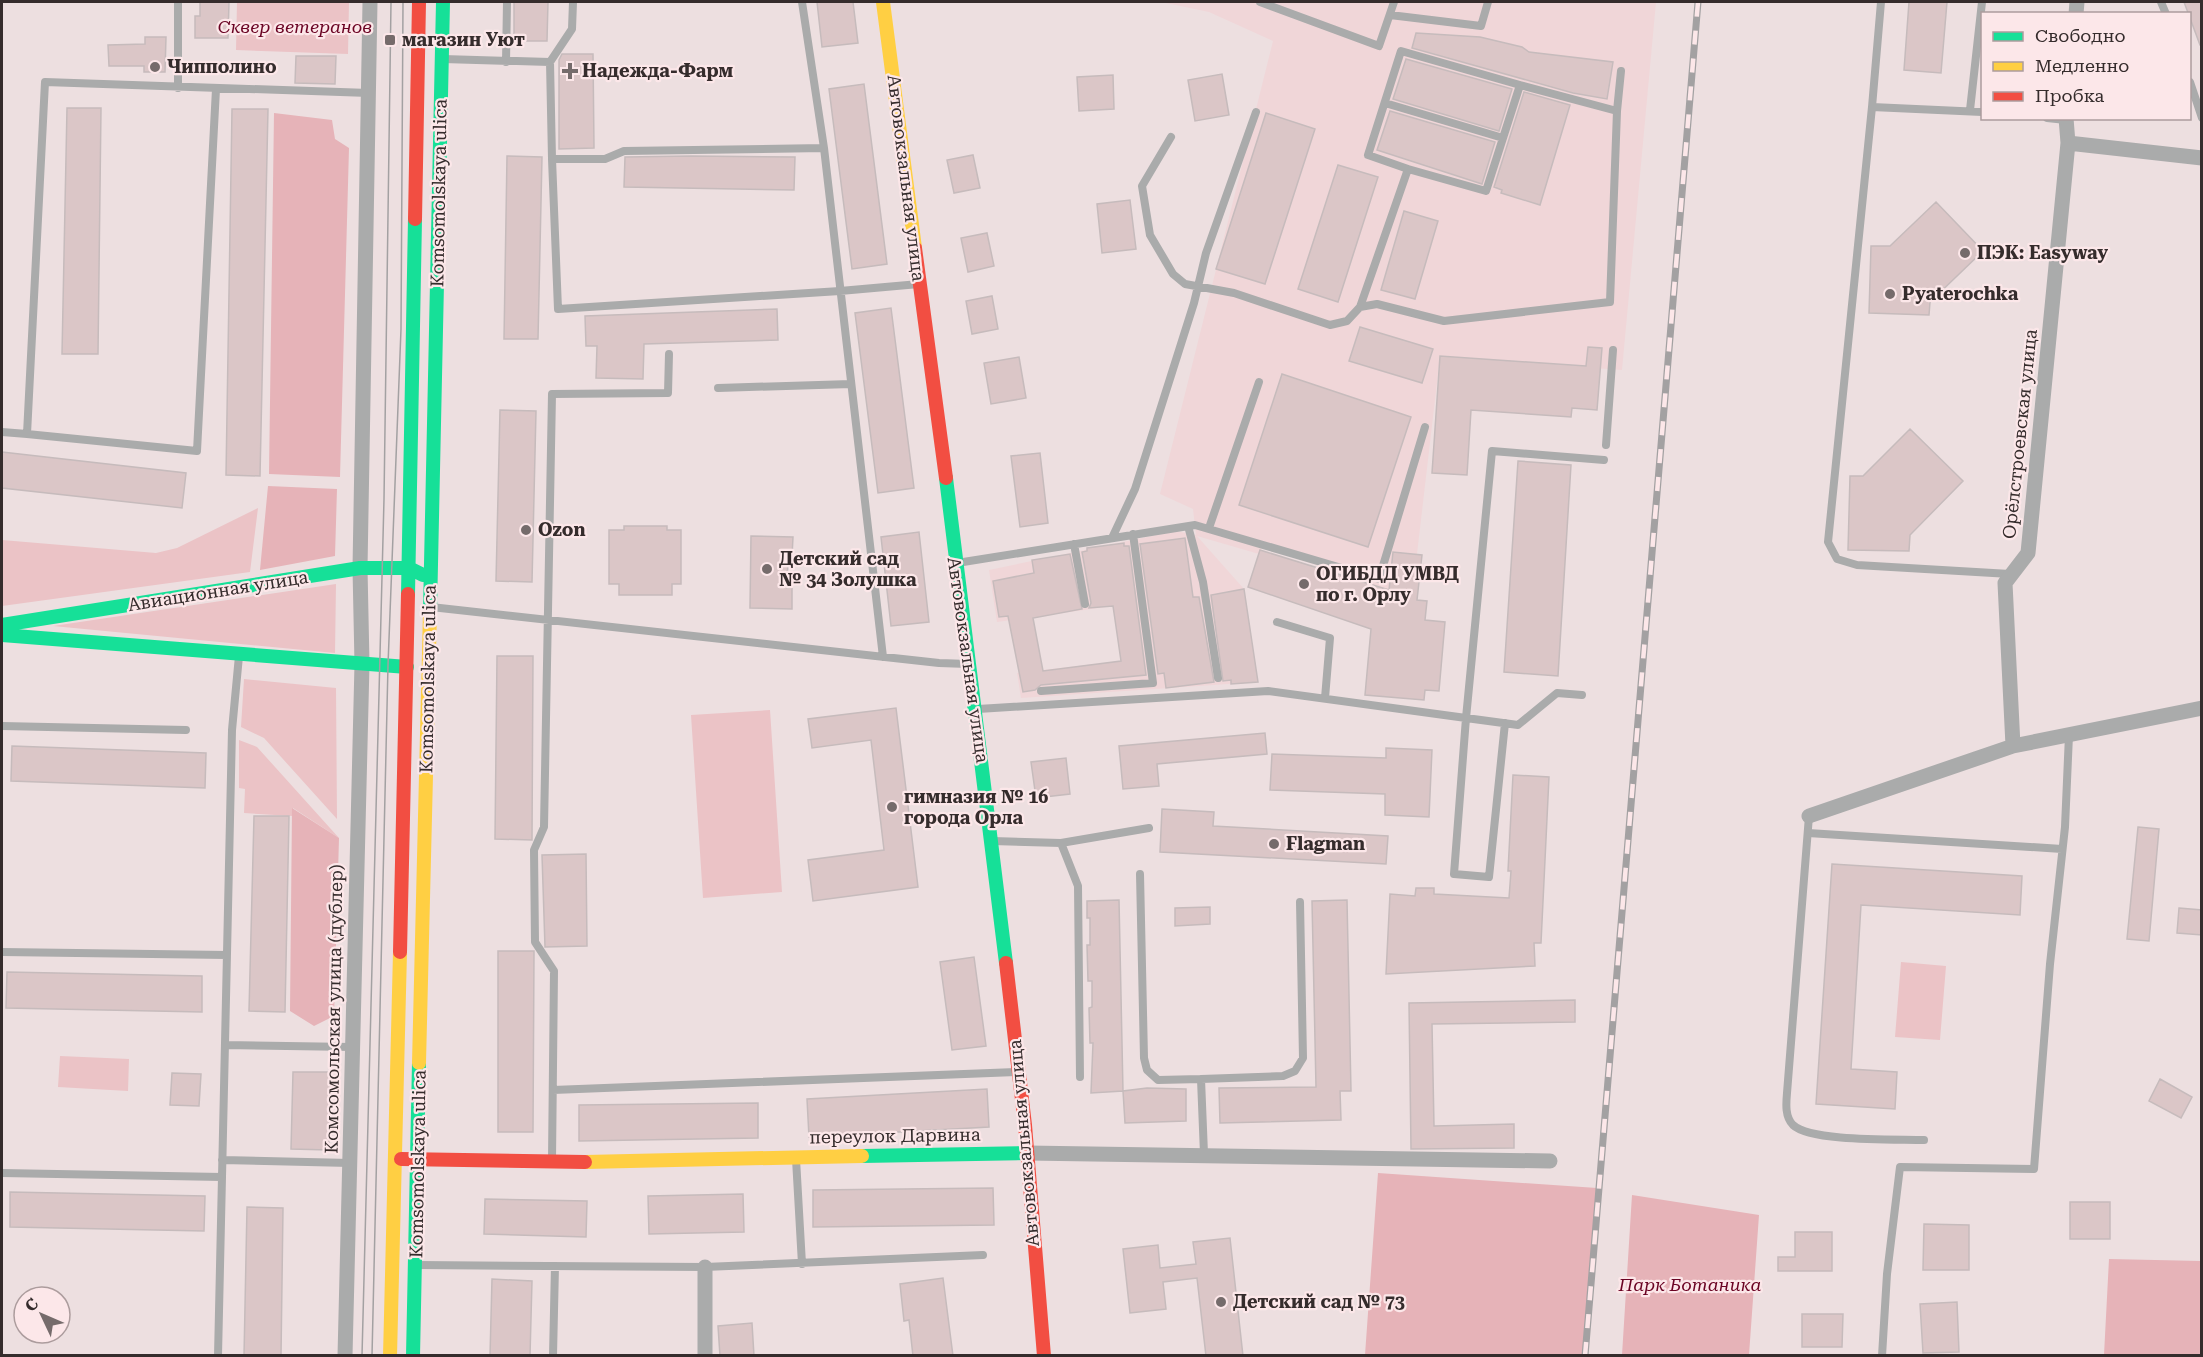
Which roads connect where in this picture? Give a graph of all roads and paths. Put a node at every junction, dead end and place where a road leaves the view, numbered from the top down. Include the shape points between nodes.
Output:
1 (178, 2) edge
2 (370, 2) edge
3 (419, 2) edge
4 (443, 2) edge
5 (507, 2) edge
6 (573, 2) edge
7 (802, 2) edge
8 (883, 2) edge
9 (1260, 2) edge
10 (1394, 2) edge
11 (1488, 2) edge
12 (1881, 2) edge
13 (1982, 2) edge
14 (1390, 15) junction
15 (442, 59) junction
16 (506, 62) junction
17 (550, 62) junction
18 (1621, 71) dead end
19 (1520, 85) junction
20 (2191, 85) edge
21 (178, 88) junction
22 (216, 89) junction
23 (370, 93) junction
24 (1385, 103) junction
25 (1872, 107) junction
26 (1970, 110) junction
27 (1617, 111) junction
28 (1256, 112) dead end
29 (1981, 112) edge
30 (2202, 118) edge
31 (2066, 120) edge
32 (1171, 137) dead end
33 (1503, 138) junction
34 (2068, 143) junction
35 (824, 148) junction
36 (2202, 158) edge
37 (552, 159) junction
38 (1408, 169) junction
39 (920, 284) junction
40 (1198, 288) junction
41 (840, 291) junction
42 (1360, 307) junction
43 (1613, 350) dead end
44 (669, 354) dead end
45 (1259, 382) dead end
46 (851, 384) junction
47 (718, 388) dead end
48 (1425, 427) dead end
49 (2, 432) edge
50 (27, 434) junction
51 (1606, 445) dead end
52 (1604, 460) dead end
53 (1188, 526) junction
54 (1209, 528) junction
55 (1133, 534) junction
56 (1112, 538) junction
57 (1074, 544) junction
58 (956, 563) junction
59 (360, 568) junction
60 (410, 568) junction
61 (2012, 574) junction
62 (430, 582) junction
63 (1086, 604) dead end
64 (430, 607) junction
65 (546, 620) junction
66 (1277, 622) dead end
67 (2, 625) edge
68 (2, 635) edge
69 (239, 654) junction
70 (883, 657) junction
71 (362, 663) junction
72 (970, 664) junction
73 (407, 667) junction
74 (1218, 678) dead end
75 (1041, 691) dead end
76 (1582, 695) dead end
77 (1325, 698) junction
78 (2202, 708) edge
79 (976, 709) junction
80 (1466, 718) junction
81 (1505, 723) junction
82 (2, 726) edge
83 (186, 730) dead end
84 (2069, 735) junction
85 (2013, 746) junction
86 (1809, 816) joint
87 (1149, 828) dead end
88 (1808, 833) junction
89 (990, 841) junction
90 (1061, 843) junction
91 (2062, 849) junction
92 (1140, 874) dead end
93 (1300, 902) dead end
94 (2, 952) edge
95 (227, 955) junction
96 (225, 1045) junction
97 (352, 1047) junction
98 (1019, 1072) junction
99 (1080, 1077) dead end
100 (1202, 1079) junction
101 (553, 1090) junction
102 (1924, 1140) dead end
103 (1027, 1153) junction
104 (1204, 1154) junction
105 (796, 1157) junction
106 (394, 1159) junction
107 (418, 1159) junction
108 (222, 1160) junction
109 (552, 1161) junction
110 (1550, 1161) dead end
111 (350, 1163) junction
112 (2, 1173) edge
113 (222, 1177) junction
114 (982, 1255) dead end
115 (802, 1264) junction
116 (415, 1265) junction
117 (555, 1266) junction
118 (705, 1267) junction
119 (219, 1356) edge
120 (345, 1356) edge
121 (390, 1356) edge
122 (413, 1356) edge
123 (553, 1356) edge
124 (705, 1356) edge
125 (1044, 1356) edge
126 (1882, 1356) edge

1 - 21 lane
2 - 23 street, Комсомольская улица (дублер)
3 - 60 main road, Komsomolskaya ulica
4 - 15 main road, Komsomolskaya ulica
5 - 16 lane
6 - 17 lane via 572,29
7 - 35 lane
8 - 39 main road, Автовокзальная улица
9 - 14 lane via 1379,46
10 - 14 lane
11 - 14 lane via 1481,26
12 - 25 lane
13 - 26 lane
15 - 16 lane
15 - 62 main road, Komsomolskaya ulica
16 - 17 lane
17 - 37 lane
18 - 27 lane
19 - 24 lane via 1401,51
19 - 27 lane
19 - 33 lane
20 - 30 lane
21 - 22 lane
21 - 50 lane via 45,82
22 - 23 lane
22 - 50 lane via 197,451
23 - 59 street, Комсомольская улица (дублер)
24 - 33 lane
24 - 38 lane via 1368,155
25 - 26 lane
25 - 61 lane via 1828,542 1837,559 1857,565
26 - 29 lane
27 - 42 lane via 1610,302 1444,321 1377,304
28 - 40 lane via 1206,253
31 - 34 street, Орёлстроевская улица
32 - 40 lane via 1142,186 1150,235 1173,274
33 - 38 lane via 1486,191
34 - 36 street
34 - 61 street, Орёлстроевская улица via 2028,553
35 - 37 lane via 624,151 605,159
35 - 41 lane
37 - 41 lane via 558,309
38 - 42 lane
39 - 41 lane
39 - 58 main road, Автовокзальная улица
40 - 42 lane via 1234,293 1330,325 1347,321
40 - 56 lane via 1134,489
41 - 46 lane
43 - 51 lane
44 - 65 lane via 668,393 552,394
45 - 54 lane
46 - 47 lane
46 - 70 lane
48 - 54 lane via 1379,579
49 - 50 lane
52 - 80 lane via 1492,451
53 - 54 lane
53 - 55 lane
53 - 74 lane via 1203,582
55 - 56 lane
55 - 75 lane via 1153,682
56 - 57 lane
57 - 58 lane
57 - 63 lane
58 - 72 main road, Автовокзальная улица
59 - 60 main road, Авиационная улица
59 - 67 main road, Авиационная улица
59 - 71 street, Комсомольская улица (дублер)
60 - 62 main road
60 - 73 main road, Komsomolskaya ulica
61 - 85 street, Орёлстроевская улица via 2005,583
62 - 64 main road, Komsomolskaya ulica
64 - 65 lane
64 - 107 main road, Komsomolskaya ulica
65 - 70 lane
65 - 101 lane via 544,827 534,850 535,942 554,971
66 - 77 lane via 1330,638
68 - 69 main road
69 - 71 main road
69 - 95 lane via 232,730
70 - 72 lane
71 - 73 main road
71 - 97 street, Комсомольская улица (дублер)
72 - 79 main road, Автовокзальная улица
73 - 106 main road, Komsomolskaya ulica
76 - 81 lane via 1557,693 1518,725
77 - 79 lane via 1268,691
77 - 80 lane
78 - 84 street
79 - 89 main road, Автовокзальная улица
80 - 81 lane
80 - 81 lane via 1454,874 1489,877
82 - 83 lane
84 - 85 street
84 - 91 lane
85 - 86 street
86 - 88 lane
87 - 90 lane
88 - 91 lane
88 - 102 lane via 1787,1093 1789,1119 1794,1126 1813,1134
89 - 90 lane
89 - 98 main road, Автовокзальная улица
90 - 99 lane via 1078,886
91 - 126 lane via 2034,1169 1900,1167
92 - 100 lane via 1147,1070 1158,1080
93 - 100 lane via 1303,1058 1295,1071 1283,1076
94 - 95 lane
95 - 96 lane
96 - 97 lane
96 - 108 lane
97 - 111 street, Комсомольская улица (дублер)
98 - 101 lane
98 - 103 main road, Автовокзальная улица
100 - 104 lane
101 - 109 lane
103 - 104 street, переулок Дарвина
103 - 105 main road, переулок Дарвина
103 - 125 main road, Автовокзальная улица
104 - 110 street, переулок Дарвина
105 - 109 main road, переулок Дарвина
105 - 115 lane
106 - 107 main road, переулок Дарвина
106 - 121 main road, Komsomolskaya ulica
107 - 109 main road, переулок Дарвина
107 - 116 main road, Komsomolskaya ulica
108 - 111 lane
108 - 113 lane
111 - 120 street, Комсомольская улица (дублер)
112 - 113 lane
113 - 119 lane
114 - 115 lane
115 - 118 lane
116 - 117 lane
116 - 122 main road, Komsomolskaya ulica
117 - 118 lane
117 - 123 lane
118 - 124 street

